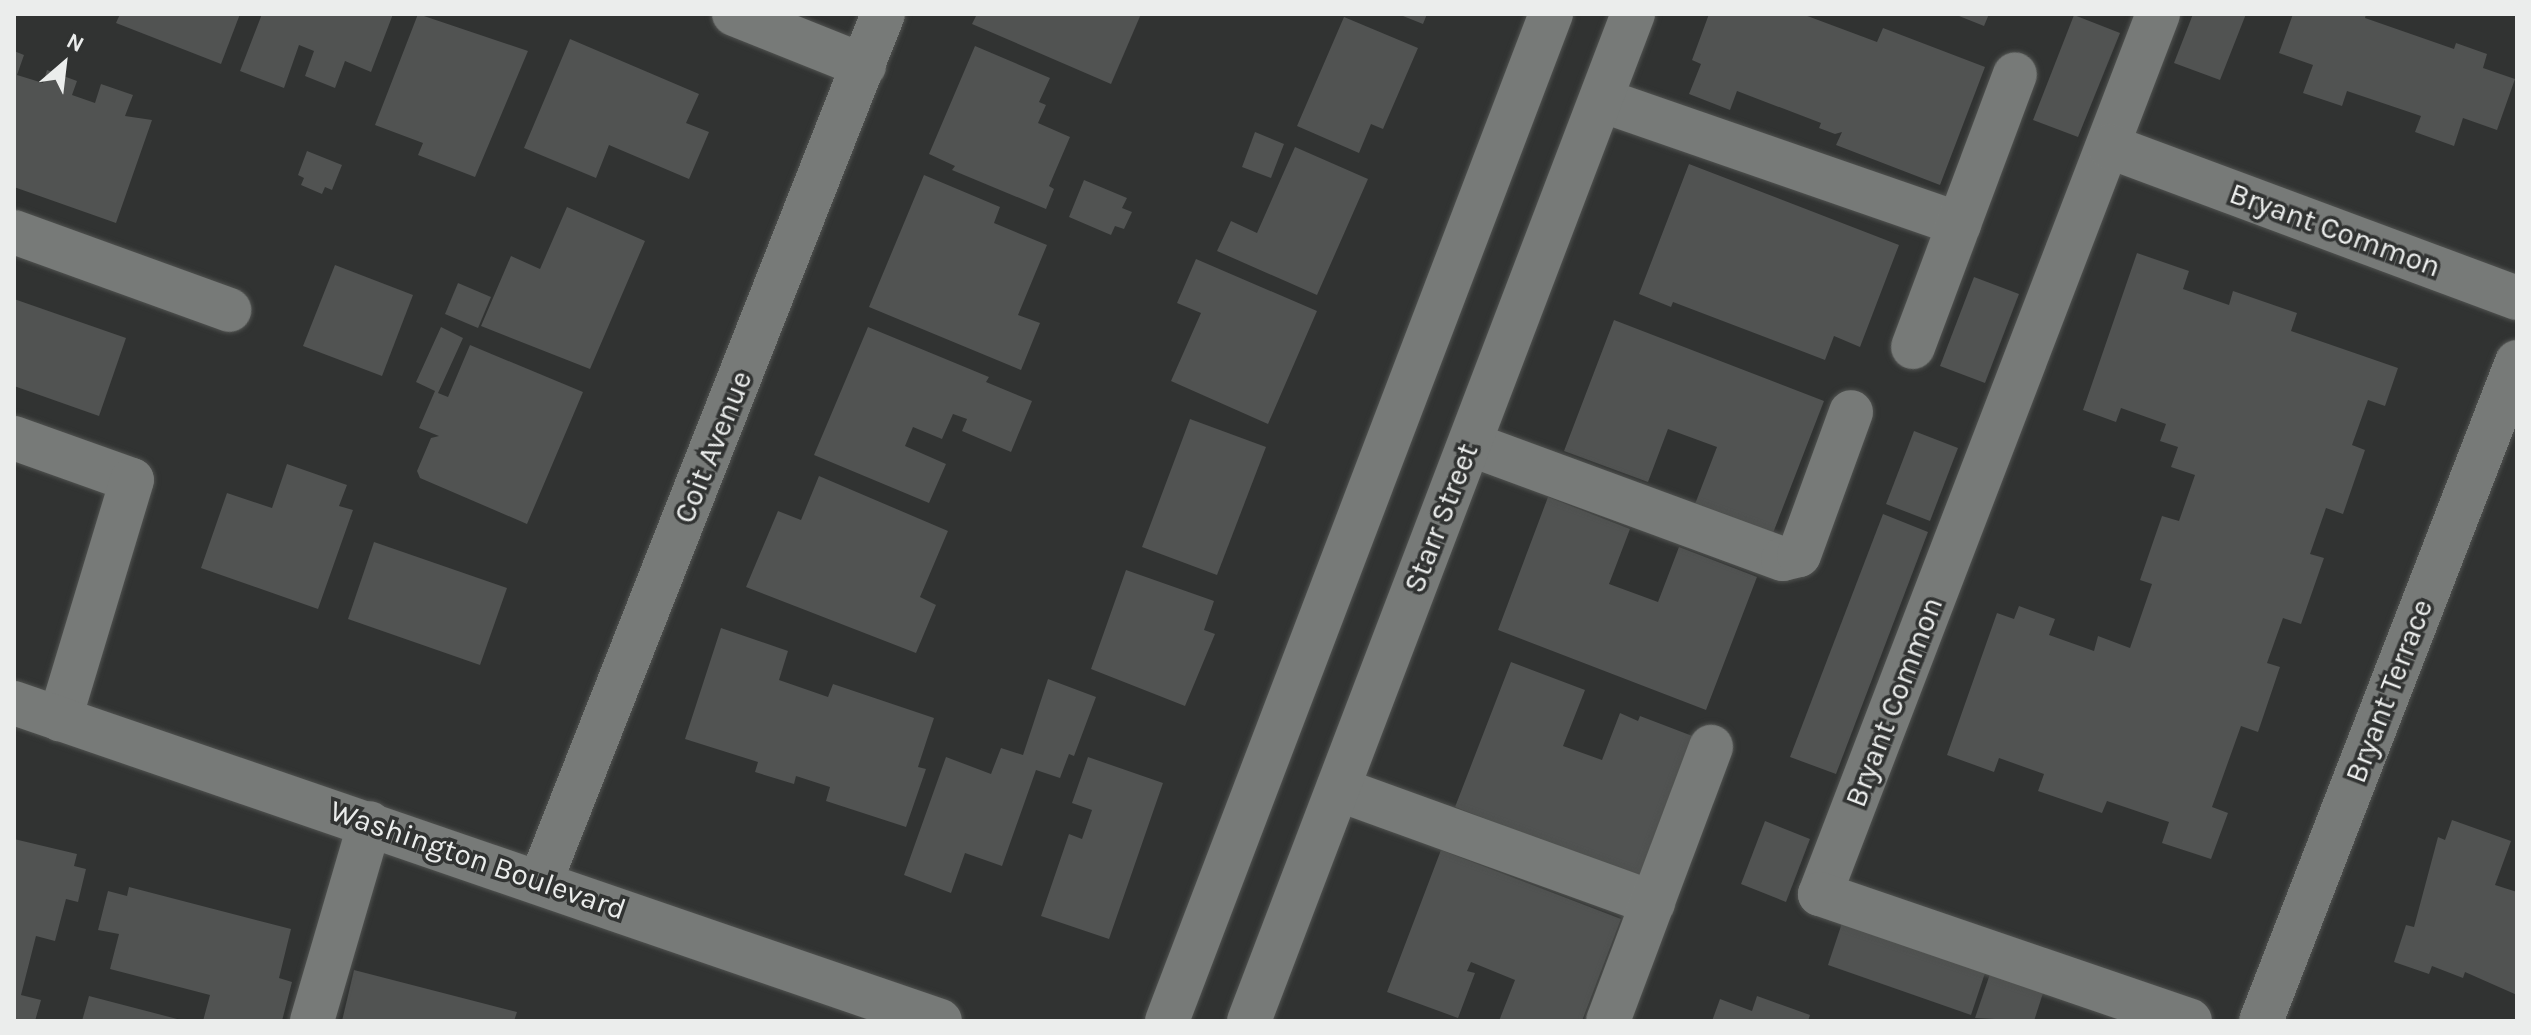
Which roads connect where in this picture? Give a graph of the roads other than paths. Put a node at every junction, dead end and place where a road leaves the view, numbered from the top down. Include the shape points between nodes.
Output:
1 (734, 14) edge
2 (883, 14) edge
3 (1551, 14) edge
4 (1633, 14) edge
5 (2158, 14) edge
6 (864, 66) junction
7 (2015, 74) dead end
8 (1601, 100) junction
9 (2108, 146) junction
10 (1959, 224) junction
11 (14, 232) edge
12 (2517, 298) edge
13 (229, 310) dead end
14 (1913, 347) dead end
15 (2517, 362) edge
16 (1851, 412) dead end
17 (14, 438) edge
18 (1470, 444) junction
19 (14, 703) edge
20 (60, 719) junction
21 (1711, 747) dead end
22 (1338, 789) junction
23 (370, 823) junction
24 (541, 880) junction
25 (1653, 903) junction
26 (312, 1021) edge
27 (940, 1021) edge
28 (1167, 1021) edge
29 (1249, 1021) edge
30 (1608, 1021) edge
31 (2190, 1021) edge
32 (2261, 1021) edge

1 - 6 street
2 - 6 street, Coit Avenue
3 - 28 street
4 - 8 street, Starr Street
5 - 9 street, Bryant Common
6 - 24 street, Coit Avenue
7 - 10 street
8 - 10 street
8 - 18 street, Starr Street
9 - 12 street, Bryant Common
9 - 31 street, Bryant Common via 1820,894
10 - 14 street
11 - 13 street
15 - 32 street, Bryant Terrace
16 - 18 street via 1799,555 1783,559
17 - 20 street via 132,480
18 - 22 street, Starr Street
19 - 20 street, Washington Boulevard
20 - 23 street, Washington Boulevard
21 - 25 street
22 - 25 street
22 - 29 street, Starr Street
23 - 24 street, Washington Boulevard
23 - 26 street
24 - 27 street, Washington Boulevard
25 - 30 street

